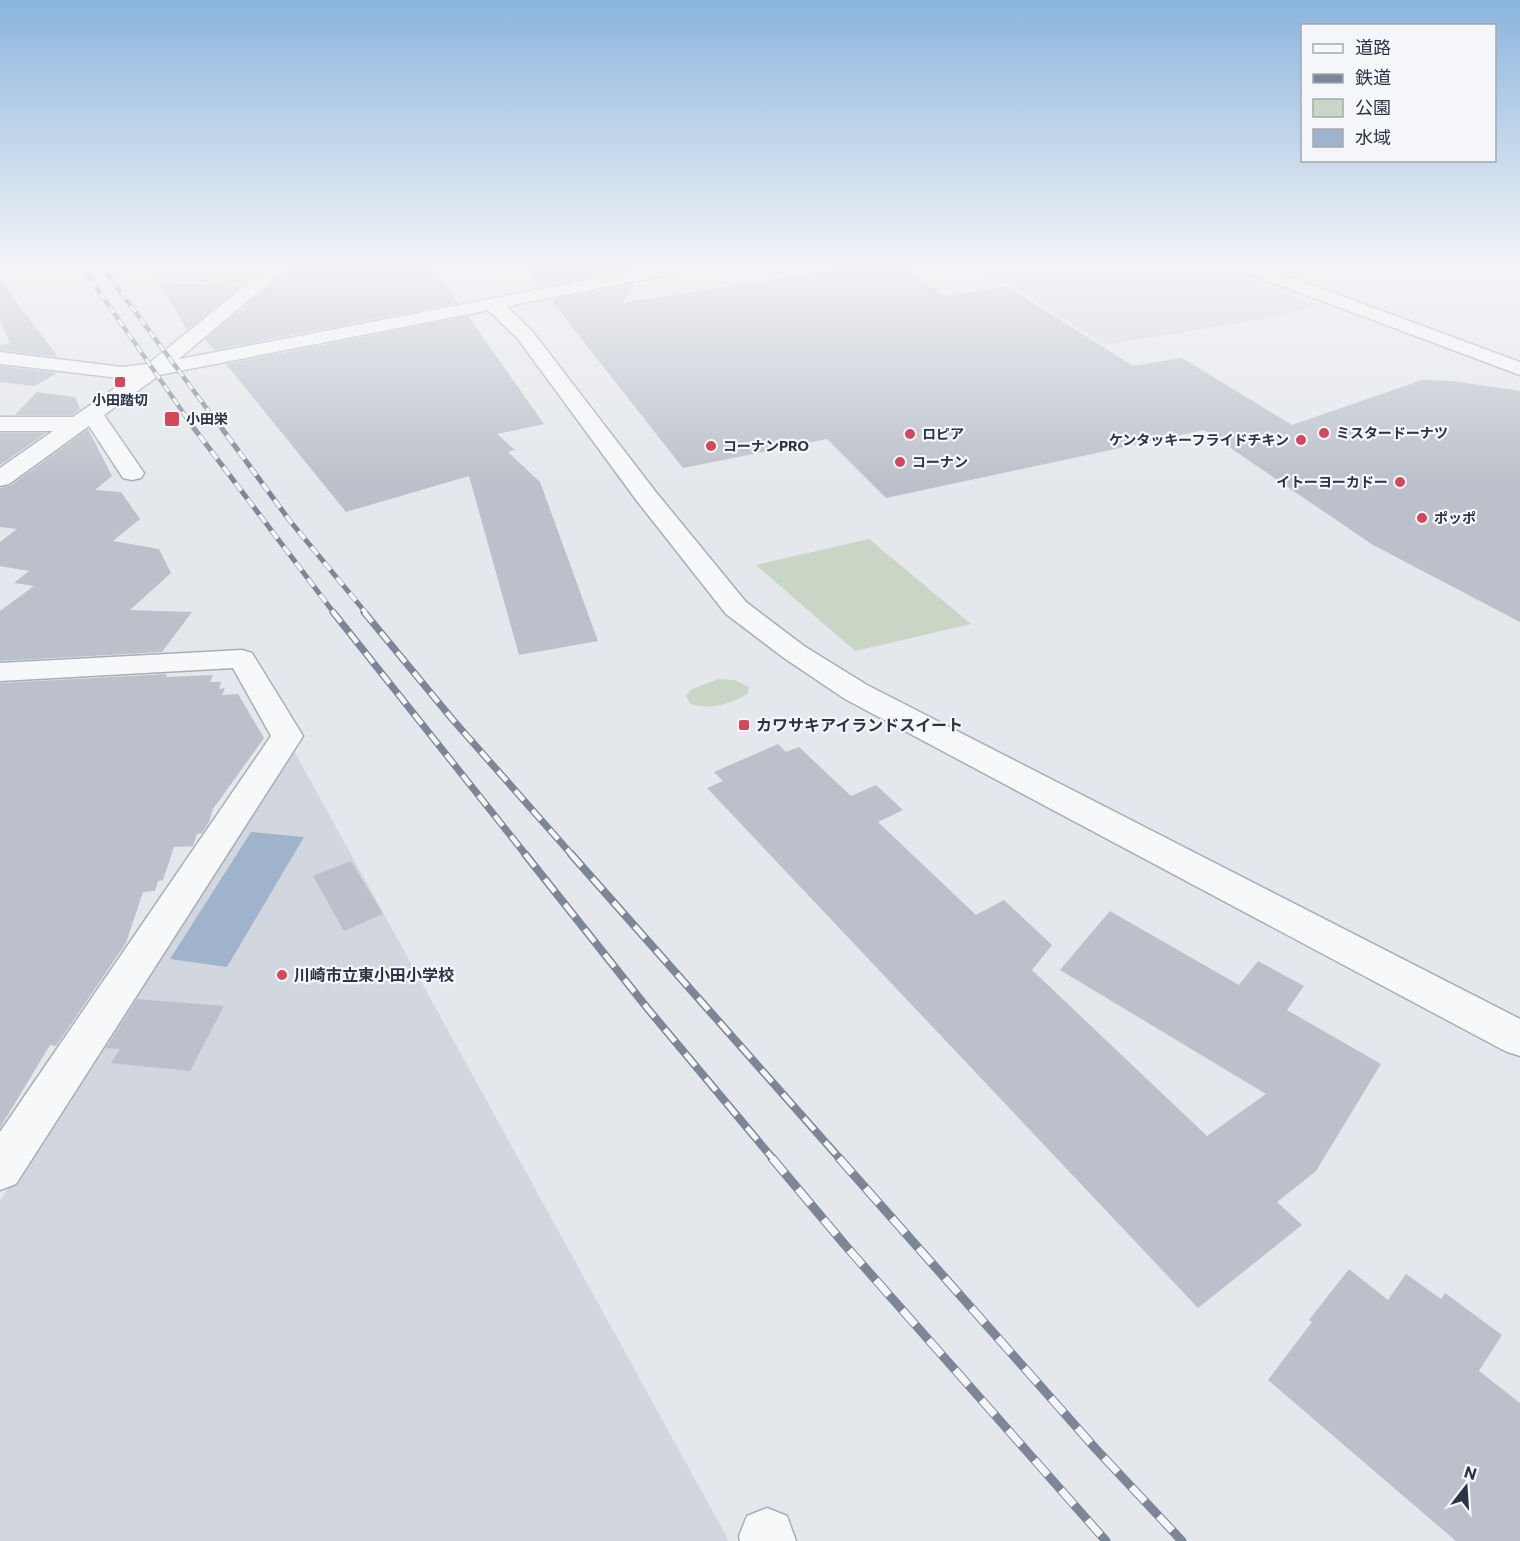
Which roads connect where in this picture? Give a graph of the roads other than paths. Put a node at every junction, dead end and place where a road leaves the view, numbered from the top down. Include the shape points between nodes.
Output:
1 (192, 339) edge
2 (314, 339) edge
3 (528, 339) edge
4 (1440, 339) edge
5 (1475, 339) edge
6 (1520, 356) edge
7 (0, 358) edge
8 (1520, 369) edge
9 (154, 370) junction
10 (116, 372) junction
11 (92, 415) junction
12 (0, 424) edge
13 (132, 473) dead end
14 (0, 479) edge
15 (0, 672) edge
16 (1520, 1039) edge
17 (0, 1170) edge

1 - 9 street
2 - 9 street
3 - 16 street via 736,608 794,652 855,692
4 - 8 street
5 - 6 street
7 - 10 street
9 - 10 street
9 - 11 street
10 - 11 street via 99,385
11 - 12 street
11 - 13 street
11 - 14 street
15 - 17 street via 242,659 287,736

